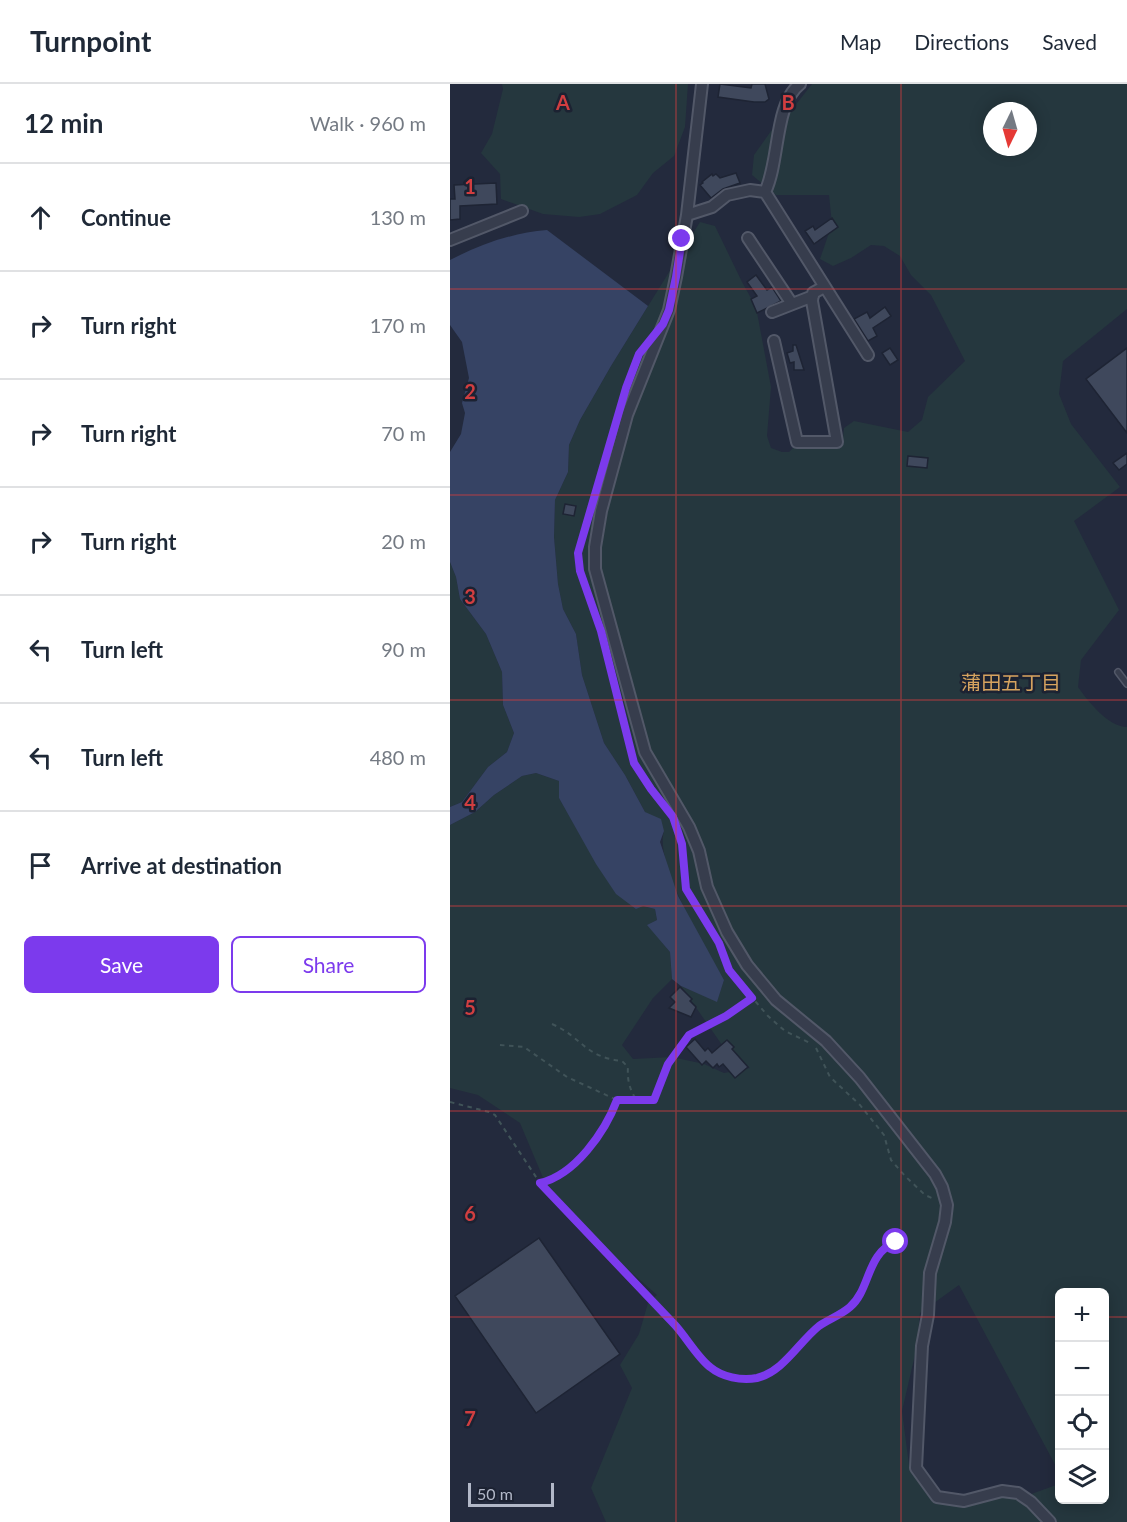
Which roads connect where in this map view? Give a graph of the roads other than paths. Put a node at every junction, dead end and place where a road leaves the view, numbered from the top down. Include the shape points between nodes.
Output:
1 (702, 84) edge
2 (800, 84) edge
3 (765, 192) junction
4 (522, 211) dead end
5 (687, 215) junction
6 (748, 238) dead end
7 (450, 240) edge
8 (825, 286) junction
9 (813, 296) junction
10 (792, 304) junction
11 (772, 312) dead end
12 (774, 341) dead end
13 (868, 355) dead end
14 (1118, 672) dead end
15 (1127, 684) edge
16 (1050, 1522) edge

1 - 5 street
2 - 3 street via 791,91 784,106 771,180
3 - 5 street via 750,190 727,195 712,207
3 - 8 street
4 - 7 street
5 - 16 street via 669,310 627,415 595,547 595,569 645,752 689,827 707,887 747,965 776,1000 826,1041 860,1078 942,1187 947,1205 930,1273 916,1468 938,1497 963,1501 1002,1491 1018,1493
6 - 10 street
8 - 9 street
8 - 13 street
9 - 10 street
9 - 12 street via 837,442 797,442
10 - 11 street
14 - 15 lane

